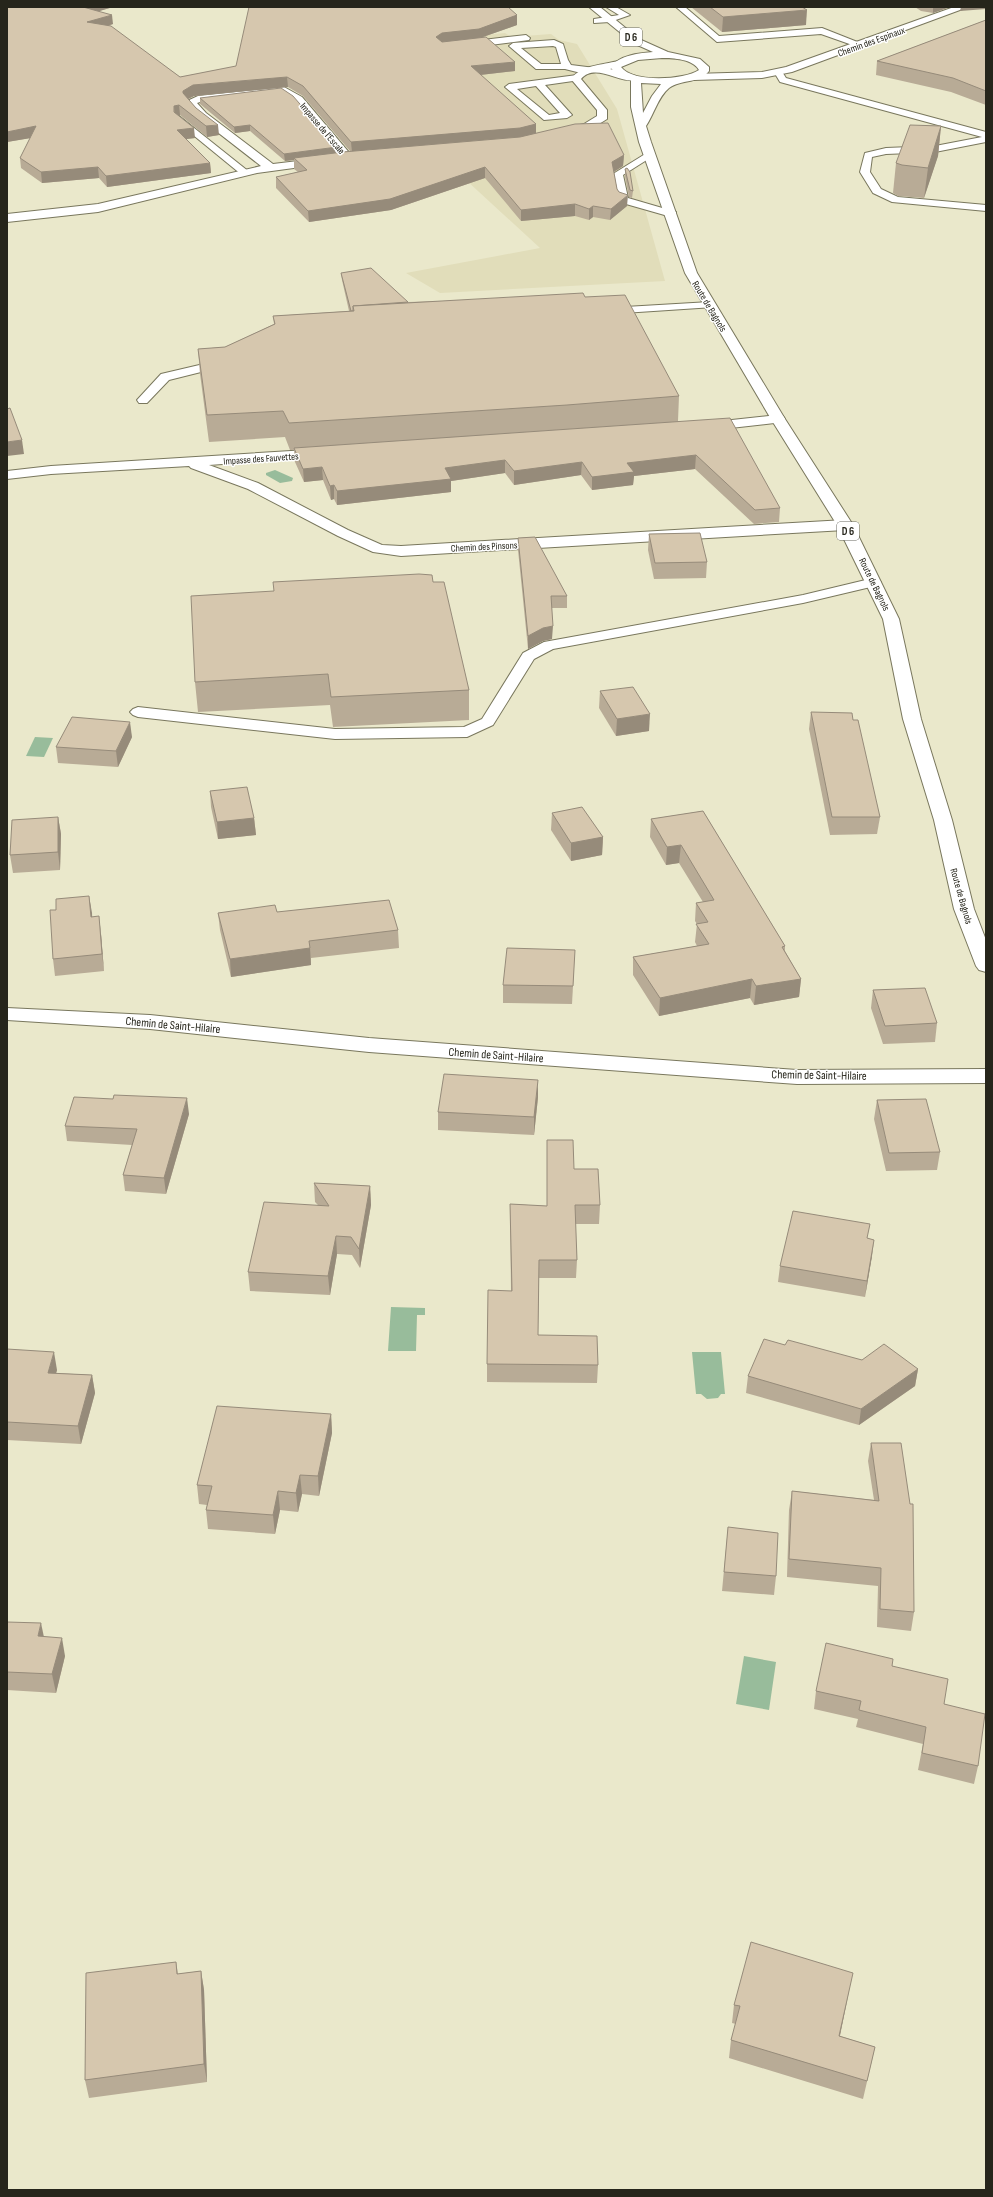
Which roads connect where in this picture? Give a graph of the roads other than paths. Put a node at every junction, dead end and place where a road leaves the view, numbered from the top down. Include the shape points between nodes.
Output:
1 (610, 7) edge
2 (680, 7) edge
3 (963, 7) edge
4 (591, 8) edge
5 (610, 20) junction
6 (597, 22) junction
7 (810, 22) dead end
8 (822, 31) junction
9 (608, 32) dead end
10 (554, 43) junction
11 (861, 45) junction
12 (457, 46) edge
13 (671, 56) junction
14 (623, 58) junction
15 (700, 63) junction
16 (566, 66) junction
17 (592, 70) junction
18 (783, 71) junction
19 (577, 78) junction
20 (633, 78) junction
21 (690, 78) junction
22 (538, 83) junction
23 (179, 119) edge
24 (642, 124) junction
25 (986, 135) edge
26 (550, 136) edge
27 (986, 139) edge
28 (650, 154) junction
29 (270, 168) junction
30 (245, 173) junction
31 (986, 208) edge
32 (672, 214) junction
33 (7, 218) edge
34 (710, 305) junction
35 (600, 312) edge
36 (235, 357) edge
37 (143, 400) dead end
38 (778, 419) junction
39 (687, 429) edge
40 (337, 452) edge
41 (190, 463) junction
42 (7, 475) edge
43 (845, 525) junction
44 (874, 582) junction
45 (138, 712) dead end
46 (986, 966) edge
47 (7, 1014) edge
48 (986, 1076) edge

1 - 5 lane via 626,15
2 - 8 lane via 717,39
3 - 11 street, Chemin des Espinaux
4 - 5 street, D 6
4 - 6 street, D 6
5 - 6 lane
5 - 13 street, D 6 via 636,41
6 - 9 street, D 6
7 - 8 lane
8 - 11 lane
10 - 12 lane via 547,37 540,36
10 - 16 lane via 560,46
10 - 16 lane via 513,46 539,68
11 - 18 street, Chemin des Espinaux
13 - 14 street
13 - 15 street, Chemin des Espinaux
14 - 17 street
14 - 20 street via 616,68
15 - 18 street, Chemin des Espinaux via 726,69
15 - 21 street via 704,71
16 - 17 lane
17 - 19 street via 581,73
17 - 20 street
18 - 21 street, Chemin des Espinaux via 762,75
18 - 25 lane via 783,80 887,106
19 - 22 lane
19 - 26 street via 602,110 603,117 587,127
20 - 21 street, Chemin des Espinaux via 662,81
20 - 24 street, D 6 via 638,87 636,105
21 - 24 street via 663,88
22 - 22 lane via 509,87 547,118 567,115
23 - 30 lane
24 - 28 street, Route de Bagnols / D 6
27 - 31 lane via 935,149 886,151 868,155 865,172 877,191 896,200
28 - 32 street, Route de Bagnols / D 6
28 - 32 lane via 618,174 623,200
29 - 29 street, Impasse de l'Escale via 352,158 298,99 284,90 190,102 202,115
29 - 30 street, Impasse de l'Escale
30 - 33 street, Impasse de l'Escale via 98,208
32 - 34 street, Route de Bagnols / D 6 via 691,273
34 - 35 lane
34 - 38 street, Route de Bagnols / D 6
36 - 37 lane via 222,365 165,377
38 - 39 street
38 - 43 street, Route de Bagnols / D 6
40 - 41 street, Impasse des Fauvettes
41 - 42 street, Impasse des Fauvettes via 51,470
41 - 43 street, Chemin des Pinsons via 253,486 379,549 401,551
43 - 44 street, Route de Bagnols / D 6
44 - 45 lane via 803,599 549,645 528,656 488,722 467,732 335,734
44 - 46 street, Route de Bagnols / D 6 via 891,619 912,719 943,820 964,909
47 - 48 street, Chemin de Saint-Hilaire via 150,1022 369,1045 797,1076

